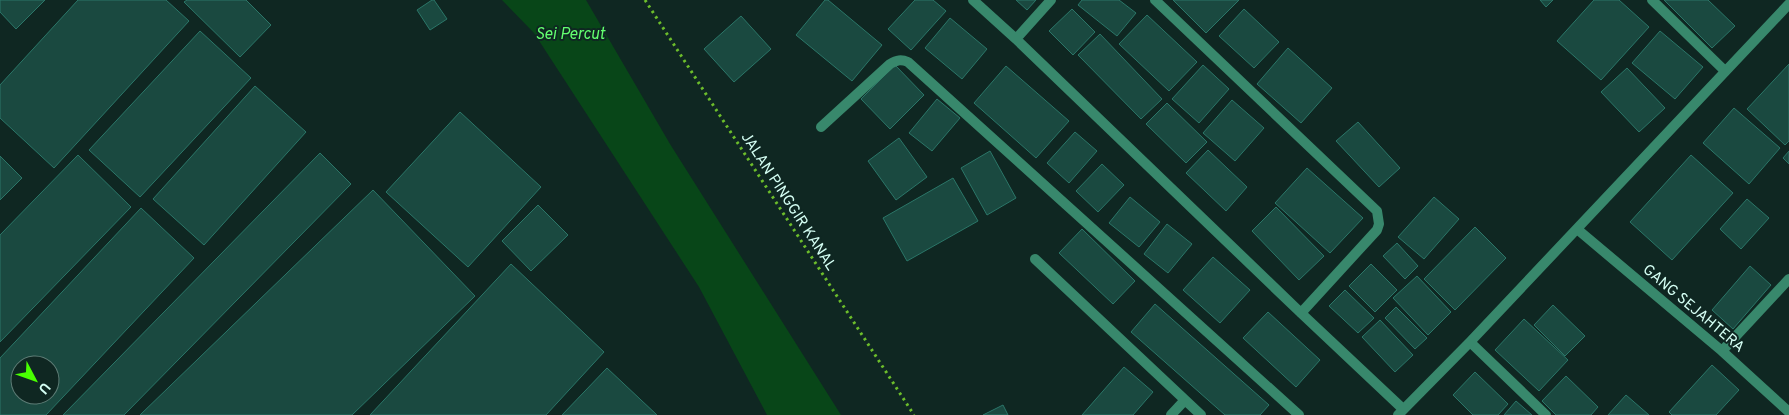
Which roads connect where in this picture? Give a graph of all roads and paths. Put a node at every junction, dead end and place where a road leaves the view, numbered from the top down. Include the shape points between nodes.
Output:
1 (645, 0) edge
2 (974, 0) edge
3 (1052, 0) edge
4 (1155, 0) edge
5 (1652, 0) edge
6 (1789, 4) edge
7 (1016, 39) junction
8 (1725, 71) junction
9 (822, 127) dead end
10 (1577, 229) junction
11 (1035, 259) dead end
12 (1789, 280) edge
13 (1301, 313) junction
14 (1470, 342) junction
15 (1722, 351) junction
16 (1185, 400) junction
17 (1401, 412) edge
18 (1789, 412) edge
19 (914, 415) edge
20 (1170, 415) edge
21 (1201, 415) edge
22 (1299, 415) edge
23 (1546, 415) edge

1 - 19 path, JALAN PINGGIR KANAL
2 - 7 street
3 - 7 street
4 - 13 street via 1377,211 1380,224 1377,230
5 - 8 street
6 - 8 street
7 - 13 street
8 - 10 street
9 - 22 street via 890,64 897,60 908,62
10 - 14 street
10 - 15 street, GANG SEJAHTERA
11 - 16 street
12 - 15 street
13 - 17 street
14 - 17 street
14 - 23 street
15 - 18 street, GANG SEJAHTERA
16 - 20 street
16 - 21 street

